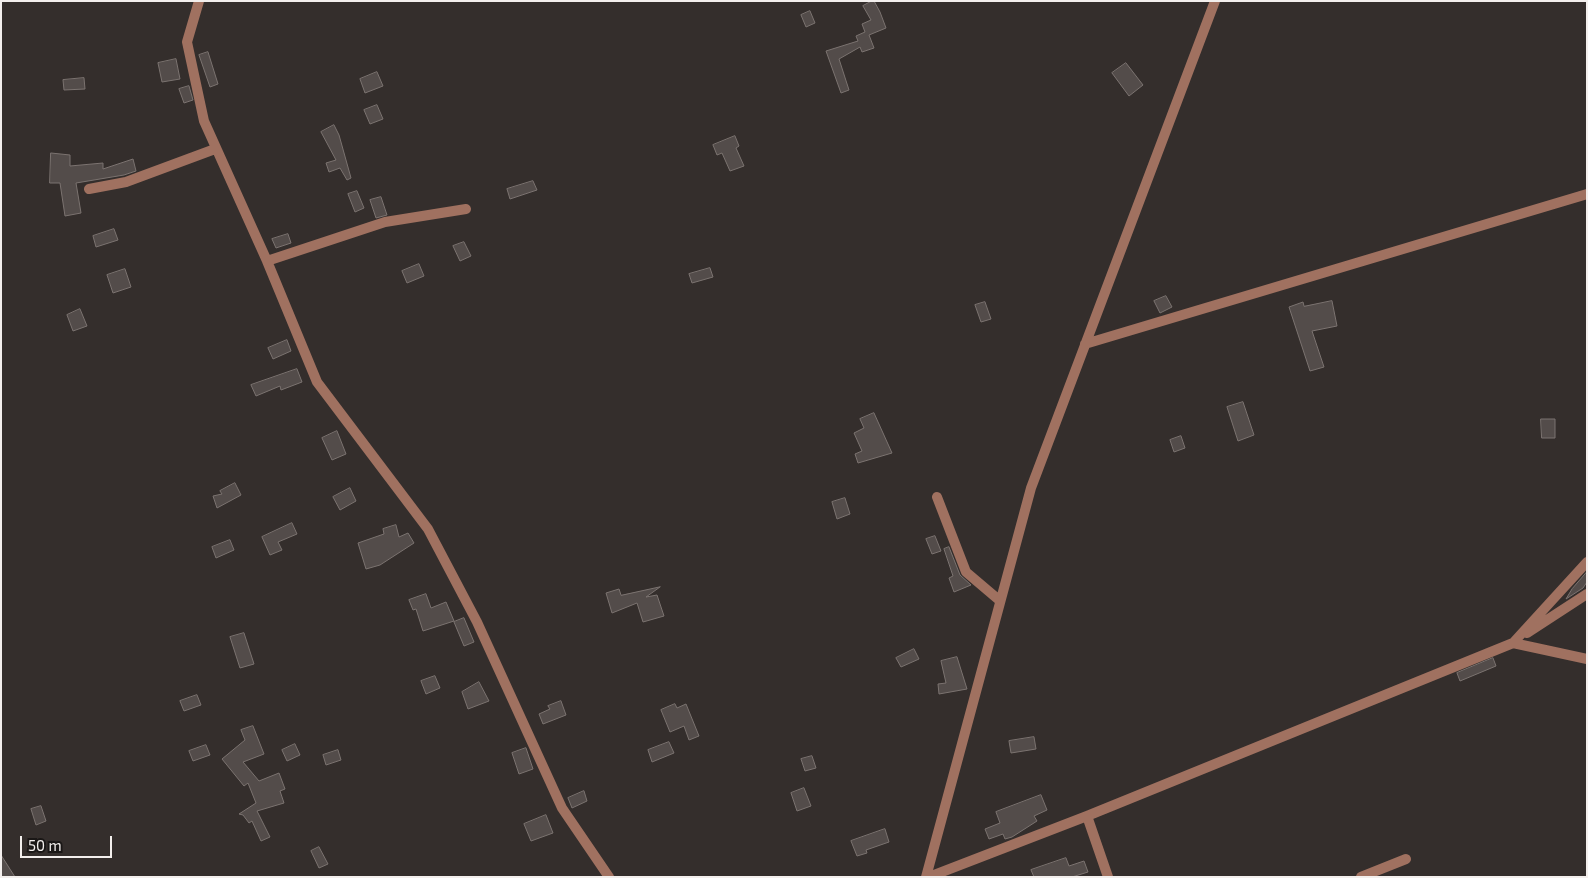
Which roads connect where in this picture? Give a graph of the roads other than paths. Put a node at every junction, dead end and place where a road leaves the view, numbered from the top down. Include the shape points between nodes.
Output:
1 (199, 1) edge
2 (1215, 1) edge
3 (215, 150) junction
4 (89, 189) dead end
5 (1587, 194) edge
6 (466, 209) dead end
7 (267, 261) junction
8 (1085, 344) junction
9 (937, 498) dead end
10 (1587, 562) edge
11 (1587, 594) edge
12 (999, 600) junction
13 (1513, 643) junction
14 (1587, 659) edge
15 (1087, 816) junction
16 (1406, 858) dead end
17 (610, 877) edge
18 (927, 877) edge
19 (1108, 877) edge
20 (1361, 877) edge

1 - 3 street via 187,42 204,121
2 - 8 street
3 - 4 street via 126,182
3 - 7 street
5 - 8 street
6 - 7 street via 385,222
7 - 17 street via 316,382 428,529 477,622 562,808
8 - 12 street via 1031,488
9 - 12 street via 966,572
10 - 13 street
11 - 13 street
12 - 18 street
13 - 14 street
13 - 15 street
15 - 18 street
15 - 19 street
16 - 20 street

